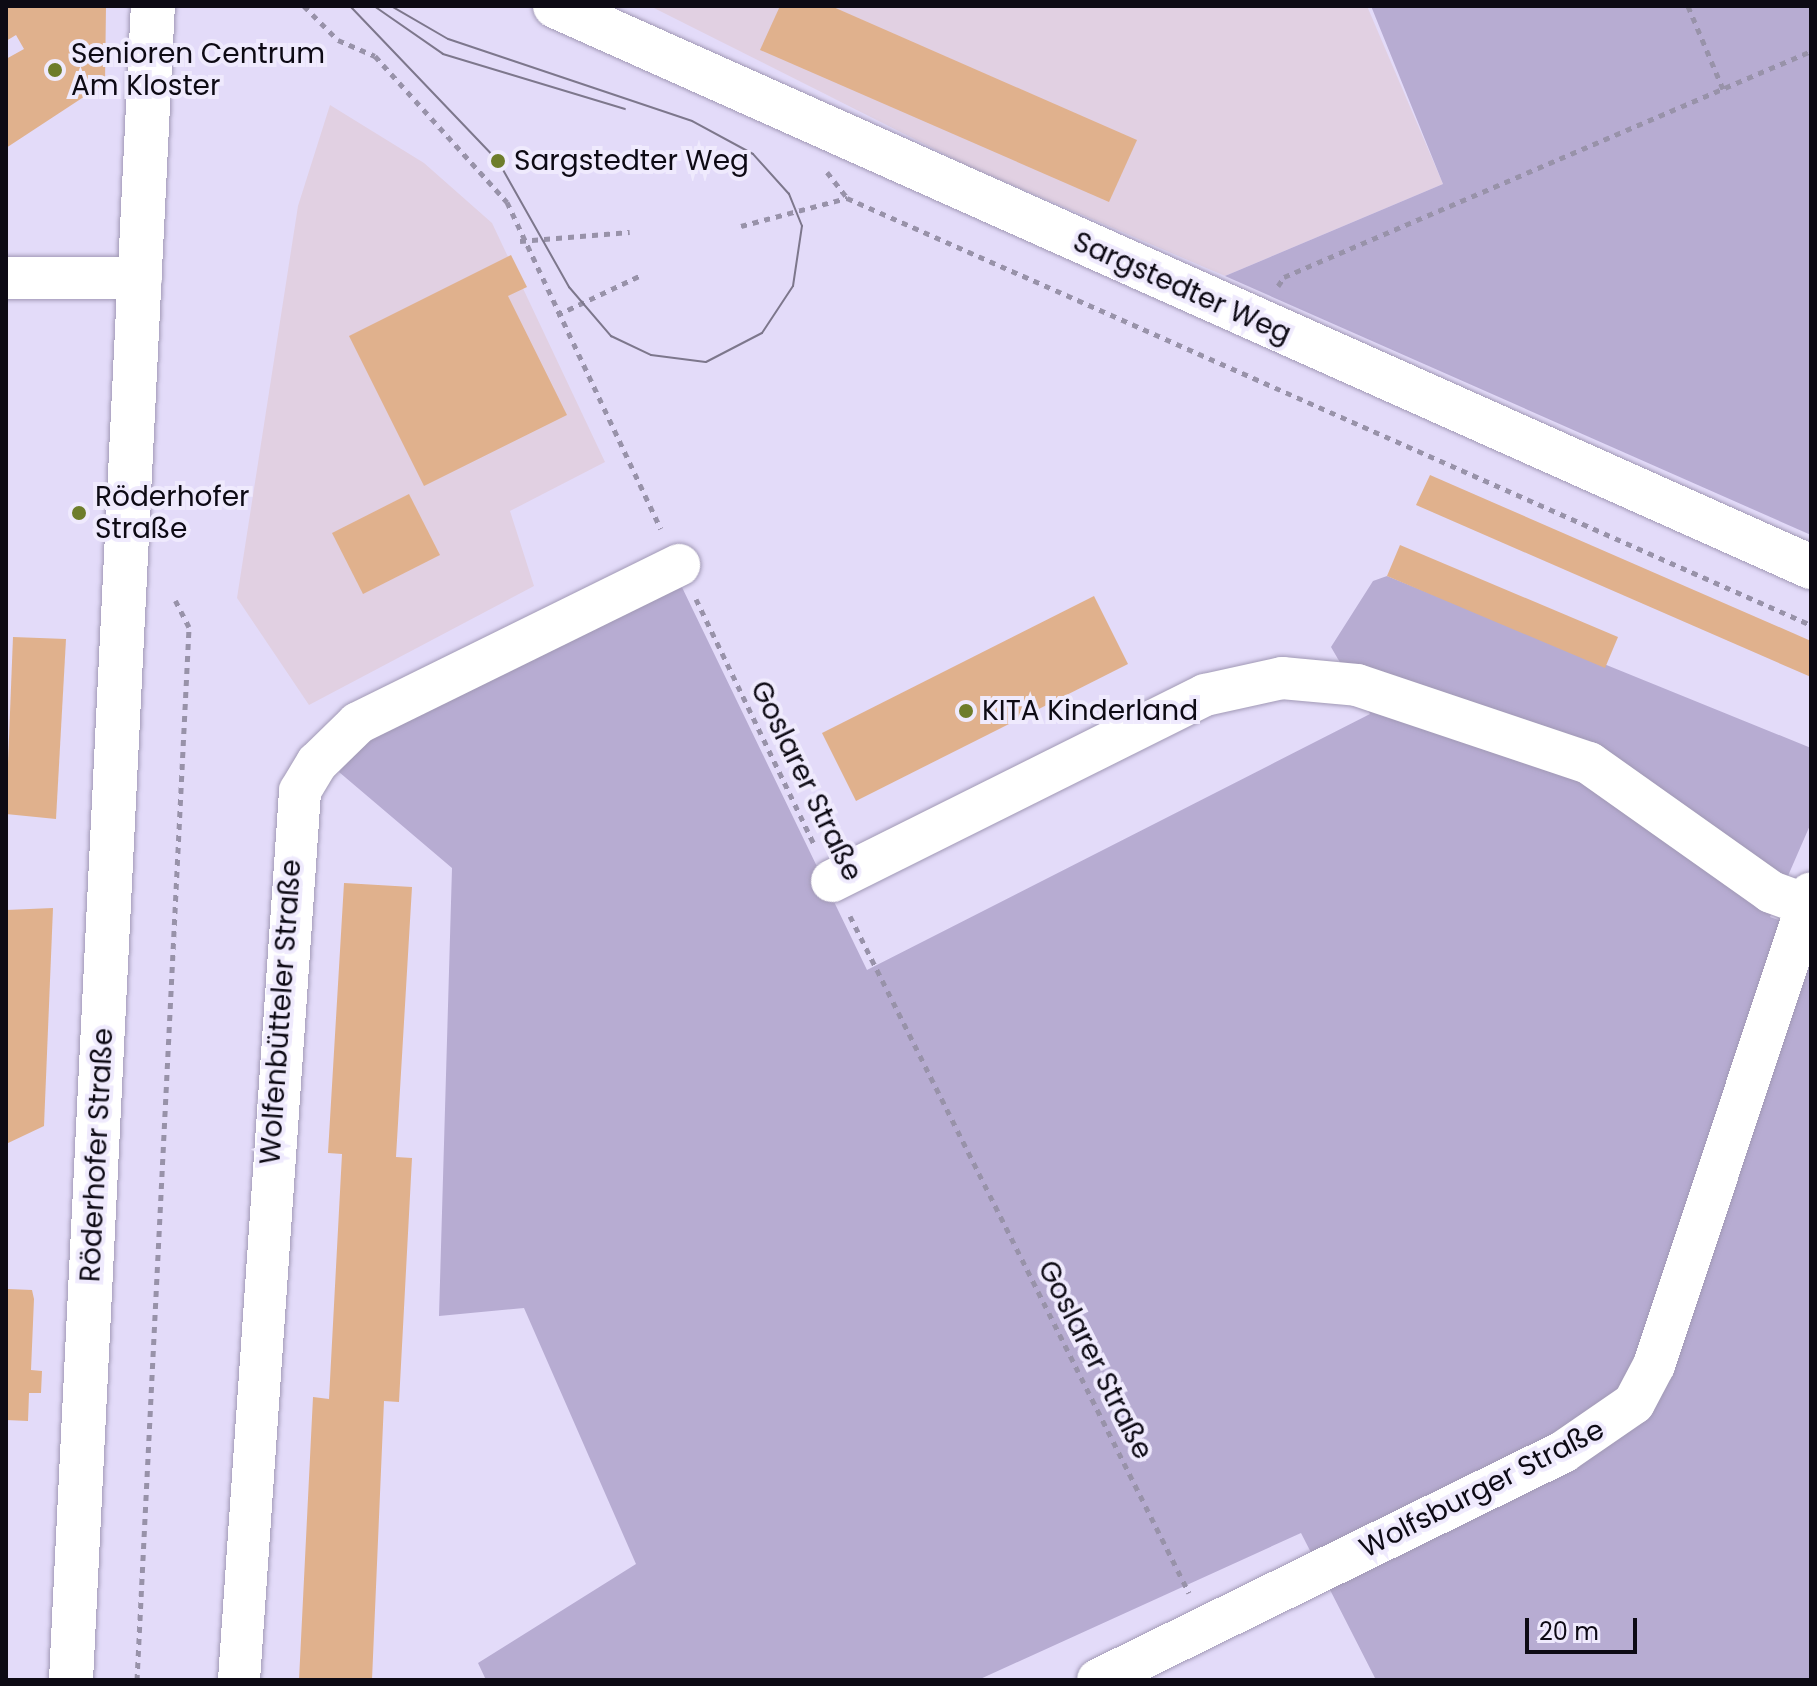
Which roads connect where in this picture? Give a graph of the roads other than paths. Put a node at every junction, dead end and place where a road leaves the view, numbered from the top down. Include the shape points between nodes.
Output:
1 (153, 6) edge
2 (555, 6) edge
3 (6, 278) edge
4 (141, 278) junction
5 (679, 565) road end
6 (1811, 567) edge
7 (832, 881) road end
8 (1809, 899) edge
9 (71, 1680) edge
10 (239, 1680) edge
11 (1098, 1680) edge

1 - 4 main road, Röderhofer Straße
2 - 6 main road, Sargstedter Weg
3 - 4 street
4 - 9 main road, Röderhofer Straße
5 - 10 street, Wolfenbütteler Straße via 358,723 317,763 300,791
7 - 8 street via 1205,695 1282,678 1357,685 1589,763 1771,892
8 - 11 street, Wolfsburger Straße via 1654,1365 1634,1403 1563,1452

